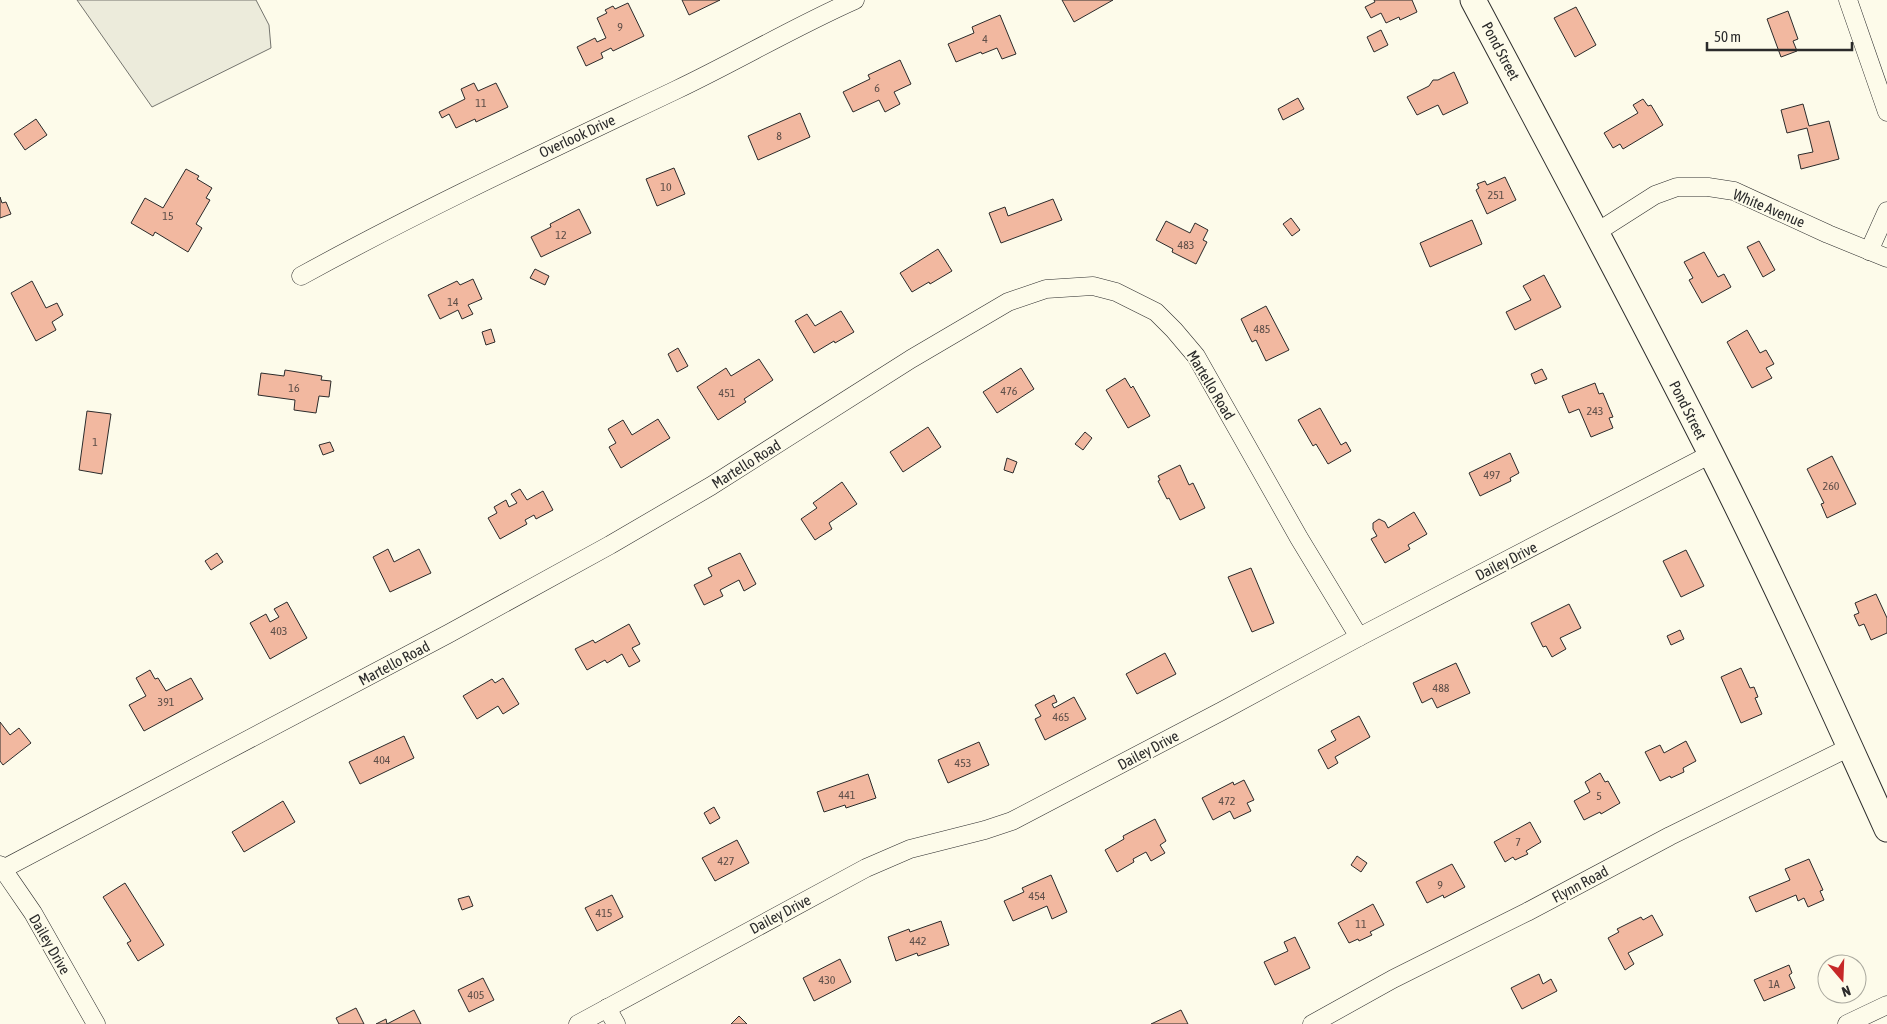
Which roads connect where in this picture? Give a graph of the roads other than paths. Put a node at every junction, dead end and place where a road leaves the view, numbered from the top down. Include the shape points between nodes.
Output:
1 (855, 0) edge
2 (1473, 0) edge
3 (1848, 0) edge
4 (1887, 112) edge
5 (1887, 211) edge
6 (1596, 232) junction
7 (1869, 250) junction
8 (1887, 258) edge
9 (301, 276) dead end
10 (1711, 454) junction
11 (1359, 637) junction
12 (1850, 747) junction
13 (1887, 829) edge
14 (1, 867) edge
15 (1887, 1005) edge
16 (608, 1008) junction
17 (96, 1024) edge
18 (578, 1024) edge
19 (616, 1024) edge
20 (1312, 1024) edge
21 (1847, 1024) edge

1 - 9 street, Overlook Drive via 809,20 679,89 539,154
2 - 6 main road, Pond Street
3 - 4 street
5 - 7 street
6 - 7 street, White Avenue via 1655,195 1677,187 1708,187 1734,191
6 - 10 main road, Pond Street
7 - 8 street, White Avenue
10 - 11 street, Dailey Drive
10 - 12 main road, Pond Street
11 - 14 street, Martello Road via 1196,356 1174,330 1156,312 1116,292 1094,286 1046,289 1008,302 911,359 711,486 584,559 448,634
11 - 16 street, Dailey Drive via 1012,821 910,849 866,868
12 - 13 main road, Pond Street
12 - 20 street, Flynn Road via 1670,836
14 - 17 street, Dailey Drive via 33,913
15 - 21 street
16 - 18 street, Dailey Drive
16 - 19 street

